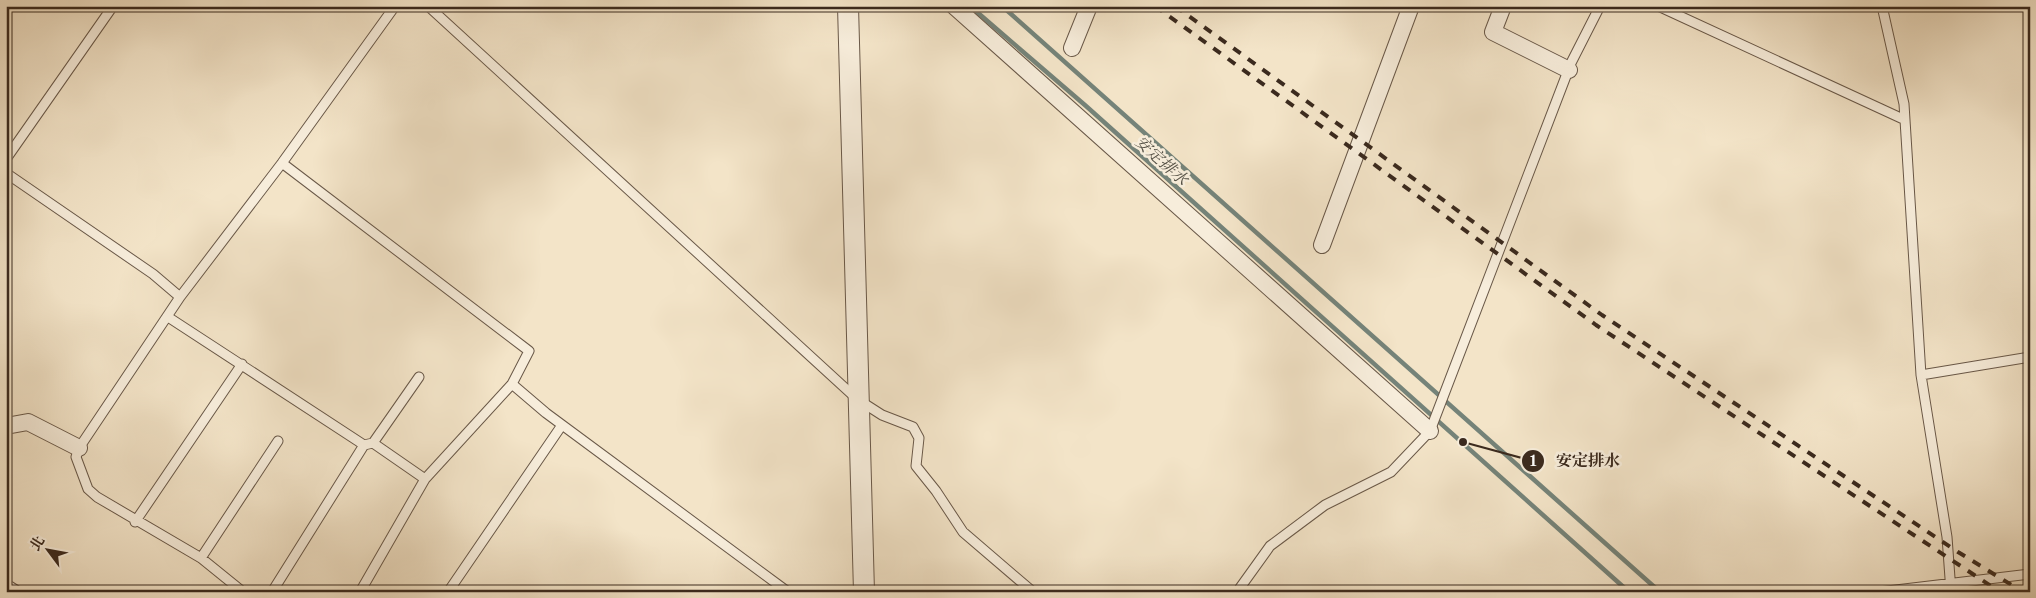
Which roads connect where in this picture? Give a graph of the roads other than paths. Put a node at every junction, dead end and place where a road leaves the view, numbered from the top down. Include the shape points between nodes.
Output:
1 (113, 6) edge
2 (395, 6) edge
3 (428, 6) edge
4 (848, 6) edge
5 (954, 6) edge
6 (1089, 6) edge
7 (1411, 6) edge
8 (1503, 6) edge
9 (1600, 6) edge
10 (1658, 6) edge
11 (1882, 6) edge
12 (1072, 48) dead end
13 (1569, 70) junction
14 (1903, 119) junction
15 (6, 159) edge
16 (282, 163) junction
17 (6, 173) edge
18 (1322, 244) dead end
19 (180, 297) junction
20 (168, 317) junction
21 (2030, 356) edge
22 (242, 364) junction
23 (1920, 375) junction
24 (419, 377) dead end
25 (512, 384) junction
26 (857, 399) junction
27 (562, 425) junction
28 (6, 426) edge
29 (1432, 427) junction
30 (278, 441) dead end
31 (369, 444) junction
32 (79, 448) junction
33 (425, 479) junction
34 (136, 522) junction
35 (201, 558) junction
36 (2030, 574) edge
37 (8, 586) dead end
38 (1950, 587) edge
39 (19, 592) edge
40 (243, 592) edge
41 (272, 592) edge
42 (360, 592) edge
43 (448, 592) edge
44 (788, 592) edge
45 (864, 592) edge
46 (1033, 592) edge
47 (1236, 592) edge
48 (1879, 592) edge

1 - 15 lane
2 - 16 lane
3 - 26 lane
4 - 26 street
5 - 29 street
6 - 12 street
7 - 18 street
8 - 13 street via 1493,32
9 - 13 lane
10 - 14 lane
11 - 14 lane via 1904,104
13 - 29 lane
14 - 23 lane
16 - 19 lane
16 - 25 lane via 529,351
17 - 19 lane via 153,274
19 - 20 lane
20 - 22 lane
20 - 32 lane
21 - 23 lane
22 - 31 lane
22 - 34 lane
23 - 38 lane via 1947,537
24 - 31 lane
25 - 27 lane
25 - 33 lane
26 - 45 street
26 - 46 lane via 882,415 913,427 918,438 916,466 963,532
27 - 43 lane
27 - 44 lane
28 - 32 street via 28,422
29 - 47 lane via 1391,472 1325,505 1270,546
30 - 35 lane
31 - 33 lane
31 - 41 lane
32 - 34 lane via 76,457 88,488 96,497
33 - 42 lane
34 - 35 lane
35 - 40 lane
36 - 38 lane
37 - 39 lane
38 - 48 lane

